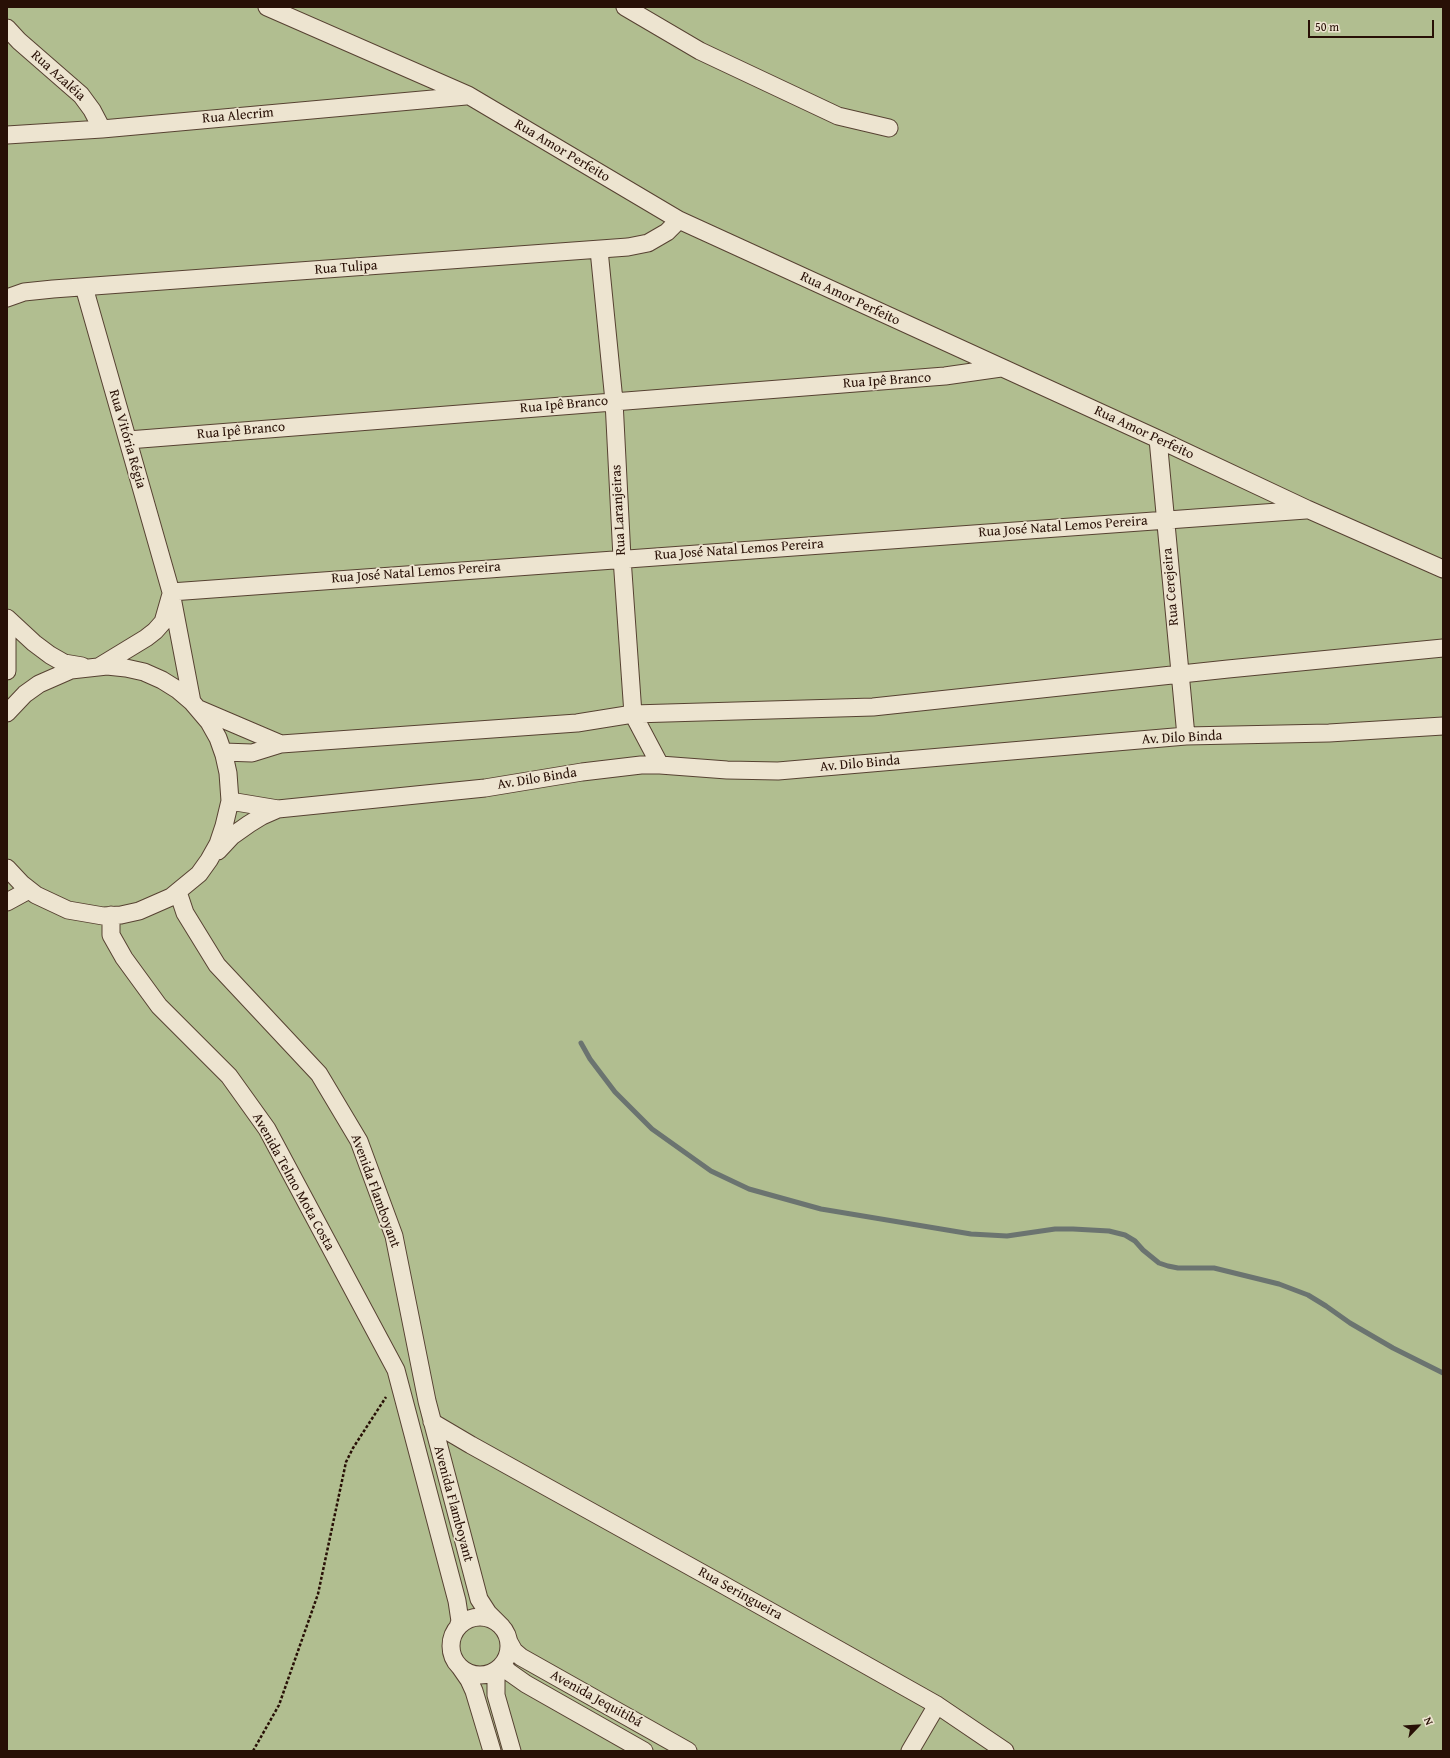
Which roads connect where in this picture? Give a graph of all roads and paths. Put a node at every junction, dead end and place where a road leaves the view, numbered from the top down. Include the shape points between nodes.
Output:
1 (267, 7) edge
2 (625, 7) edge
3 (7, 28) edge
4 (468, 95) junction
5 (889, 128) dead end
6 (102, 129) junction
7 (7, 135) edge
8 (679, 220) junction
9 (599, 250) junction
10 (84, 287) junction
11 (7, 298) edge
12 (1001, 368) junction
13 (614, 401) junction
14 (1158, 439) junction
15 (128, 440) junction
16 (1308, 509) junction
17 (1165, 520) junction
18 (622, 558) junction
19 (1443, 569) edge
20 (171, 592) junction
21 (7, 618) edge
22 (7, 638) edge
23 (1443, 648) edge
24 (94, 667) junction
25 (7, 671) edge
26 (1179, 674) junction
27 (195, 705) junction
28 (7, 713) edge
29 (633, 714) junction
30 (1443, 726) edge
31 (1186, 736) junction
32 (281, 744) junction
33 (223, 752) junction
34 (660, 765) junction
35 (230, 801) junction
36 (278, 809) junction
37 (209, 860) junction
38 (16, 879) edge
39 (178, 892) junction
40 (7, 902) edge
41 (111, 915) junction
42 (399, 1380) junction
43 (432, 1422) junction
44 (470, 1446) junction
45 (441, 1460) junction
46 (421, 1464) junction
47 (458, 1627) junction
48 (505, 1634) junction
49 (458, 1665) junction
50 (499, 1668) junction
51 (937, 1705) junction
52 (253, 1751) edge
53 (492, 1751) edge
54 (512, 1751) edge
55 (644, 1751) edge
56 (688, 1751) edge
57 (910, 1751) edge
58 (1006, 1751) edge

1 - 4 street, Rua Amor Perfeito
2 - 5 street via 700,51 838,116
3 - 6 street, Rua Azaléia via 81,95
4 - 6 street, Rua Alecrim
4 - 8 street, Rua Amor Perfeito
6 - 7 street, Rua Alecrim
8 - 9 street, Rua Tulipa via 667,232 648,243
8 - 12 street, Rua Amor Perfeito
9 - 10 street, Rua Tulipa
9 - 13 street, Rua Laranjeiras
10 - 11 street, Rua Tulipa via 24,292
10 - 15 street, Rua Vitória Régia
12 - 13 street, Rua Ipê Branco via 945,376
12 - 14 street, Rua Amor Perfeito
13 - 15 street, Rua Ipê Branco
13 - 18 street, Rua Laranjeiras
14 - 16 street, Rua Amor Perfeito
14 - 17 street, Rua Cerejeira
15 - 20 street, Rua Vitória Régia
16 - 17 street, Rua José Natal Lemos Pereira
16 - 19 street, Rua Amor Perfeito
17 - 18 street, Rua José Natal Lemos Pereira
17 - 26 street, Rua Cerejeira
18 - 20 street, Rua José Natal Lemos Pereira
18 - 29 street, Rua Laranjeiras
20 - 24 street via 163,622 155,631
20 - 27 street, Rua Vitória Régia
21 - 24 street via 34,643 64,664
22 - 25 street
23 - 26 street
24 - 27 street via 126,668 144,672 178,690
24 - 28 street via 71,670 39,684
26 - 29 street via 873,707
26 - 31 street, Rua Cerejeira
27 - 32 street
27 - 33 street via 209,722
29 - 32 street via 577,723
29 - 34 street, Rua Laranjeiras
30 - 31 street, Av. Dilo Binda via 1329,733
31 - 34 street, Av. Dilo Binda via 778,771
32 - 33 street via 252,753
33 - 35 street
34 - 36 street, Av. Dilo Binda via 582,772 485,788
35 - 36 street
35 - 37 street via 218,844
36 - 37 street via 262,816 232,836
37 - 39 street via 199,874
38 - 40 street
38 - 41 street via 52,903 68,910
39 - 41 street via 156,905 139,911
39 - 43 street, Avenida Flamboyant via 185,913 217,965 319,1074 359,1142 394,1236
41 - 42 street, Avenida Telmo Mota Costa via 111,935 141,982 159,1006 229,1076 267,1129
42 - 46 street, Avenida Flamboyant
42 - 52 path via 352,1448 346,1462 318,1594 279,1705
43 - 44 street, Rua Seringueira
43 - 45 street, Avenida Flamboyant
44 - 45 street via 454,1447
44 - 51 street, Rua Seringueira
45 - 46 street
45 - 48 street, Avenida Flamboyant via 479,1599
46 - 47 street, Avenida Flamboyant via 459,1612
47 - 48 street via 464,1622 480,1617 488,1618
47 - 49 street via 451,1642 452,1654
48 - 50 street via 507,1658
48 - 56 street, Avenida Jequitibá via 514,1651 522,1657
49 - 50 street via 472,1674 488,1674
49 - 53 street via 474,1691
50 - 54 street via 496,1695
50 - 55 street, Avenida Jequitibá
51 - 57 street
51 - 58 street, Rua Seringueira

